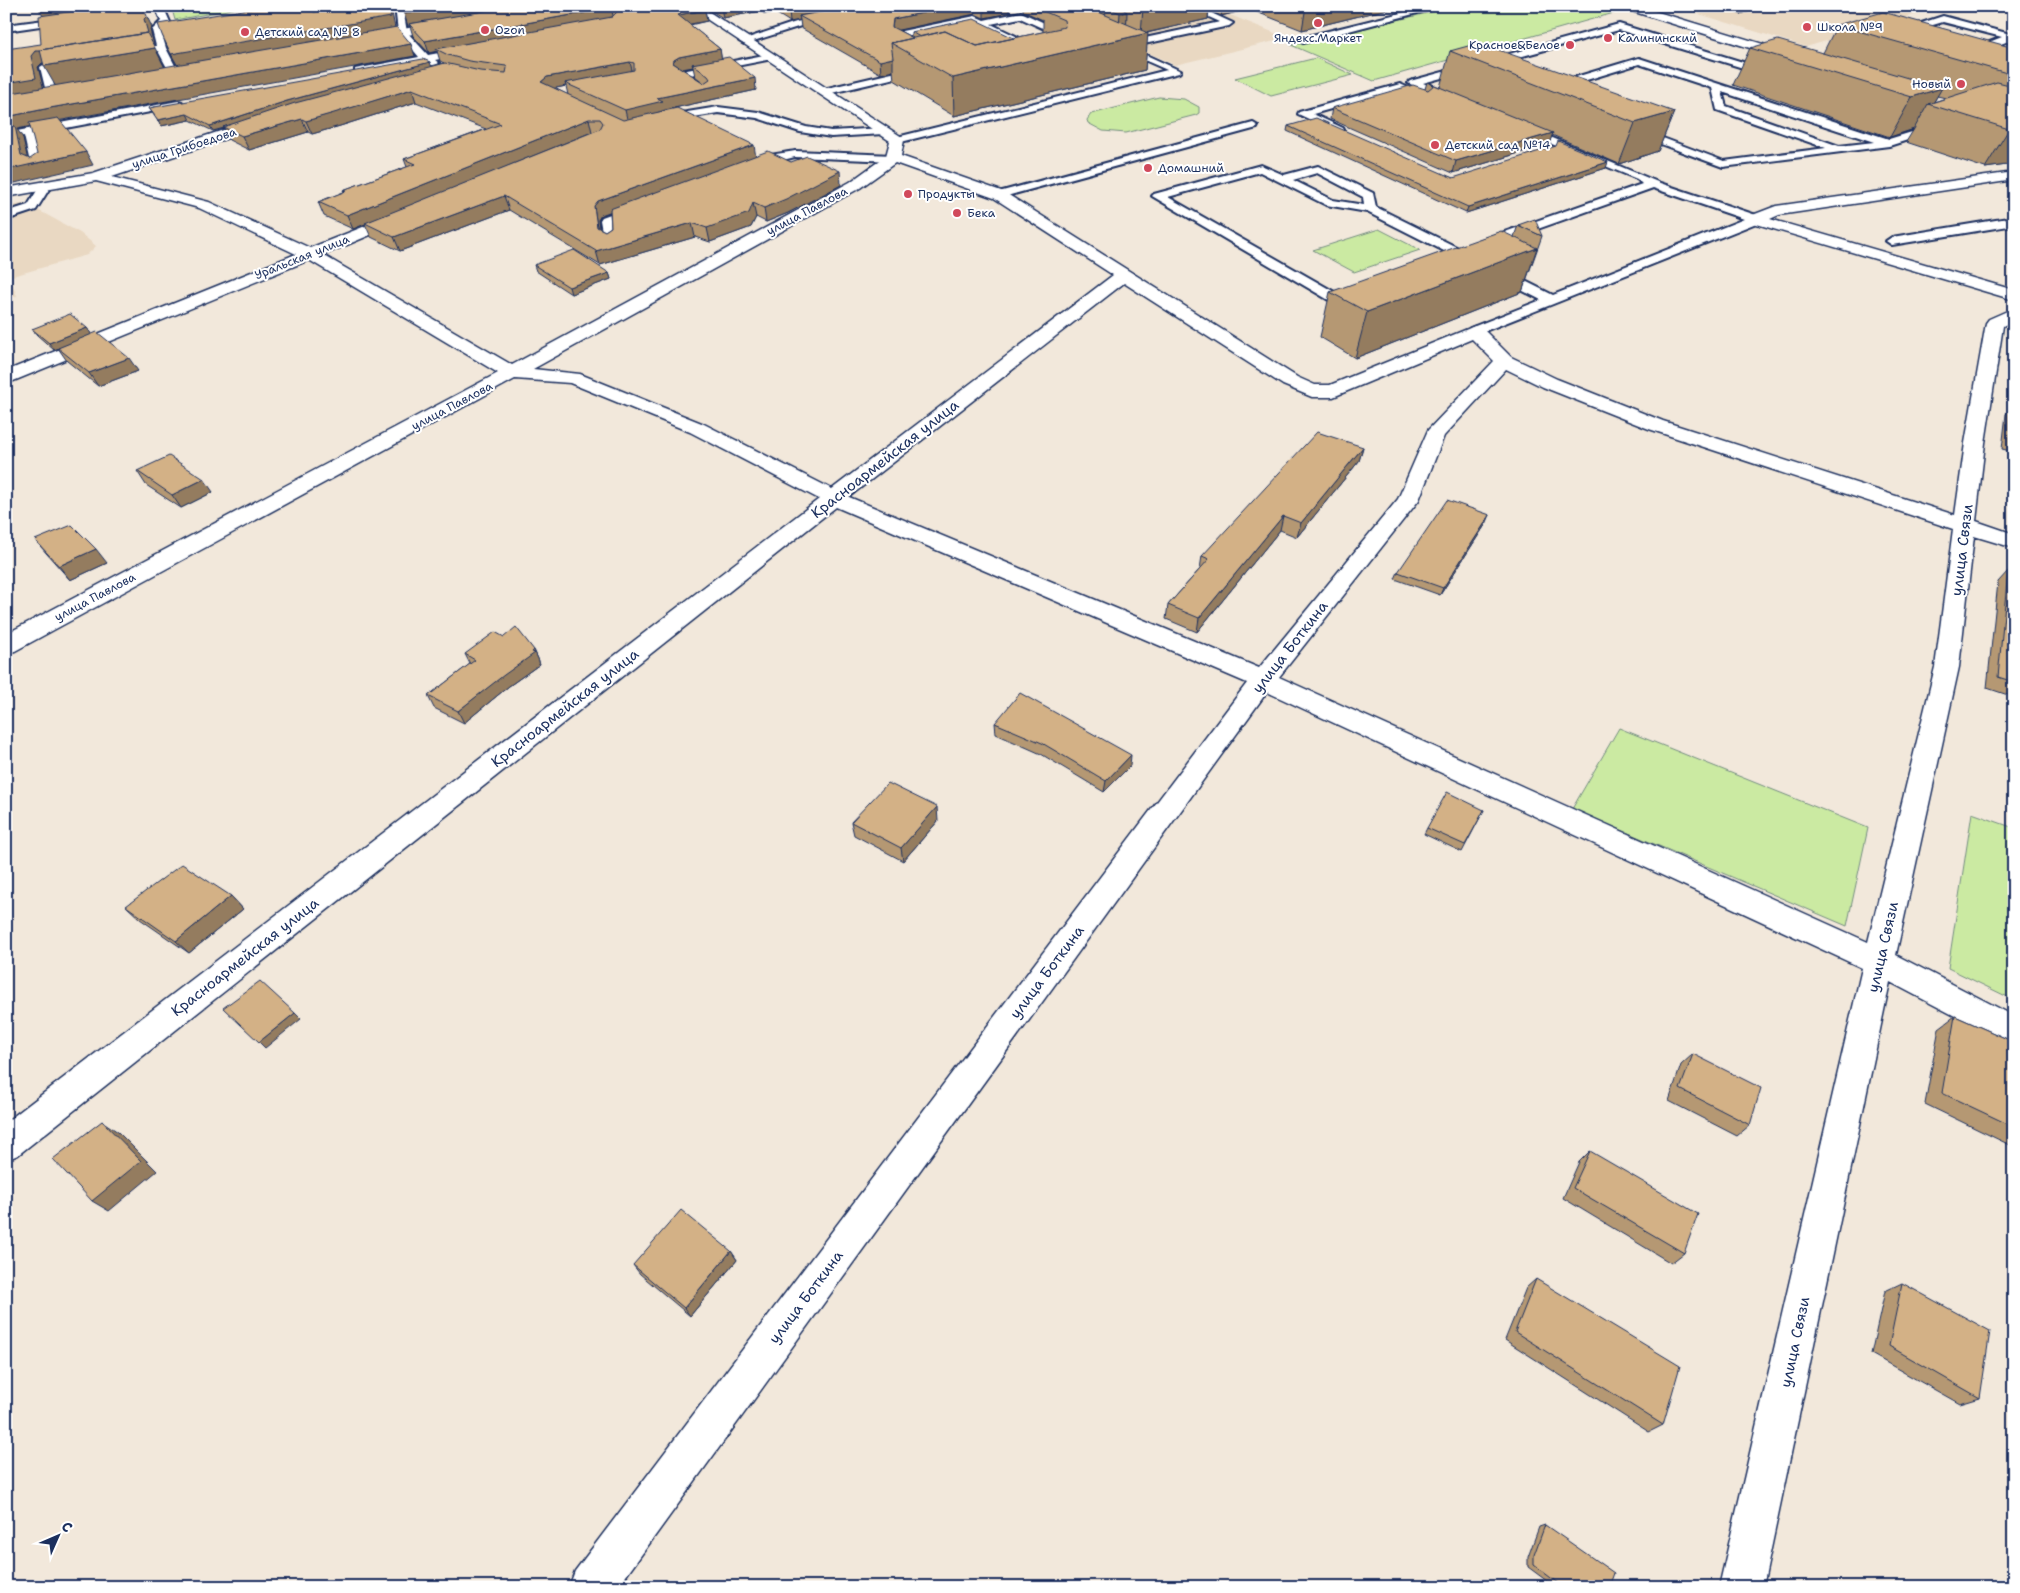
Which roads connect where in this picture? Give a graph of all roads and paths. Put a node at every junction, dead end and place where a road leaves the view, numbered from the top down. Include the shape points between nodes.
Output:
1 (94, 6) edge
2 (159, 6) edge
3 (692, 6) edge
4 (1188, 6) edge
5 (1440, 6) edge
6 (1626, 6) edge
7 (397, 8) edge
8 (1383, 10) dead end
9 (1401, 16) junction
10 (836, 17) edge
11 (982, 22) junction
12 (460, 23) edge
13 (6, 28) edge
14 (1117, 29) edge
15 (403, 32) junction
16 (1722, 36) junction
17 (1886, 36) edge
18 (1051, 39) edge
19 (744, 40) junction
20 (1303, 40) dead end
21 (354, 41) edge
22 (2010, 41) edge
23 (1114, 43) edge
24 (1032, 45) edge
25 (1686, 47) junction
26 (1986, 47) junction
27 (162, 48) junction
28 (472, 49) edge
29 (923, 49) edge
30 (2004, 52) edge
31 (1962, 55) edge
32 (113, 56) edge
33 (769, 56) junction
34 (425, 58) junction
35 (1803, 60) edge
36 (84, 61) edge
37 (1639, 61) junction
38 (929, 68) edge
39 (446, 70) joint
40 (174, 72) edge
41 (348, 72) edge
42 (427, 75) edge
43 (1779, 76) edge
44 (1716, 86) junction
45 (705, 91) edge
46 (1540, 91) dead end
47 (823, 92) junction
48 (51, 94) edge
49 (193, 101) edge
50 (276, 118) edge
51 (655, 121) edge
52 (1918, 121) edge
53 (1952, 122) dead end
54 (1253, 126) dead end
55 (1623, 127) edge
56 (1936, 127) junction
57 (884, 131) junction
58 (28, 132) junction
59 (1346, 133) edge
60 (6, 136) edge
61 (1889, 143) junction
62 (895, 149) junction
63 (1840, 149) junction
64 (739, 170) edge
65 (2014, 176) edge
66 (41, 177) junction
67 (96, 177) junction
68 (1284, 179) junction
69 (1655, 183) junction
70 (6, 193) edge
71 (999, 194) junction
72 (650, 203) edge
73 (1370, 209) junction
74 (418, 210) edge
75 (6, 216) edge
76 (1755, 219) junction
77 (2014, 221) edge
78 (608, 240) edge
79 (1892, 241) dead end
80 (1457, 253) junction
81 (310, 254) junction
82 (1439, 260) edge
83 (1125, 274) junction
84 (1365, 288) edge
85 (2014, 295) edge
86 (1552, 300) junction
87 (2014, 313) edge
88 (1475, 332) junction
89 (1504, 361) junction
90 (512, 373) junction
91 (6, 378) edge
92 (834, 498) junction
93 (1965, 525) junction
94 (2014, 541) edge
95 (6, 645) edge
96 (1263, 680) junction
97 (1879, 961) junction
98 (2014, 1032) edge
99 (6, 1143) edge
100 (591, 1587) edge
101 (1741, 1587) edge

1 - 13 lane via 78,18
2 - 27 lane via 166,22 156,30
3 - 19 street
4 - 14 lane via 1229,23 1144,41
5 - 9 lane
6 - 16 street
7 - 15 lane
8 - 9 lane
9 - 20 lane
10 - 19 lane
11 - 18 lane via 1021,15 1068,36
11 - 24 lane
11 - 29 lane via 975,19 897,35
12 - 15 street
15 - 21 street
15 - 34 lane
16 - 25 lane
16 - 35 street
17 - 22 lane via 1943,19 2011,37
19 - 33 street
22 - 26 lane
23 - 62 lane via 1176,71
25 - 37 lane
25 - 43 lane
25 - 59 lane via 1619,27 1413,83 1455,105 1400,87 1302,114
26 - 30 lane
26 - 31 lane
27 - 32 lane
27 - 40 lane
28 - 34 lane
33 - 45 lane via 682,74
33 - 47 street
34 - 39 lane
34 - 41 lane
36 - 48 lane via 45,67
37 - 44 lane
37 - 46 lane
38 - 47 lane
39 - 42 street
44 - 61 lane
44 - 63 lane via 1721,108
47 - 57 street
49 - 58 lane
50 - 67 street, улица Грибоедова
51 - 57 lane via 718,110 758,115 804,130 831,134
52 - 56 lane
53 - 56 lane
54 - 71 lane
55 - 63 lane via 1723,164
56 - 61 lane
57 - 62 street
58 - 60 lane
58 - 66 lane
61 - 63 lane
62 - 64 lane via 795,154
62 - 71 street
62 - 90 street, улица Павлова via 855,185
65 - 76 street via 1776,211
66 - 67 street, улица Грибоедова
66 - 70 street, улица Грибоедова
66 - 75 lane via 32,207
67 - 81 street via 204,205
68 - 73 lane via 1330,204
68 - 73 lane via 1318,170 1369,195
68 - 84 lane via 1261,168 1158,196 1338,299
69 - 69 lane via 1614,174 1545,149 1513,129
69 - 76 lane
69 - 80 lane
71 - 83 street
72 - 78 lane via 606,220
73 - 80 lane
74 - 81 street, Уральская улица
76 - 85 street
76 - 86 lane
77 - 79 lane
80 - 82 lane
80 - 86 lane
81 - 90 street
81 - 91 street, Уральская улица
83 - 88 street via 1290,381 1312,391 1333,391
83 - 92 street, Красноармейская улица
86 - 88 lane
87 - 93 street, улица Связи via 1995,323
88 - 89 street
89 - 93 street via 1550,383 1656,424
89 - 96 street, улица Боткина via 1435,434 1408,500
90 - 92 street via 573,378 697,428
90 - 95 street, улица Павлова
92 - 96 street
92 - 99 street, Красноармейская улица
93 - 94 street
93 - 97 street, улица Связи via 1948,667
96 - 97 street
96 - 100 street, улица Боткина
97 - 98 street
97 - 101 street, улица Связи

